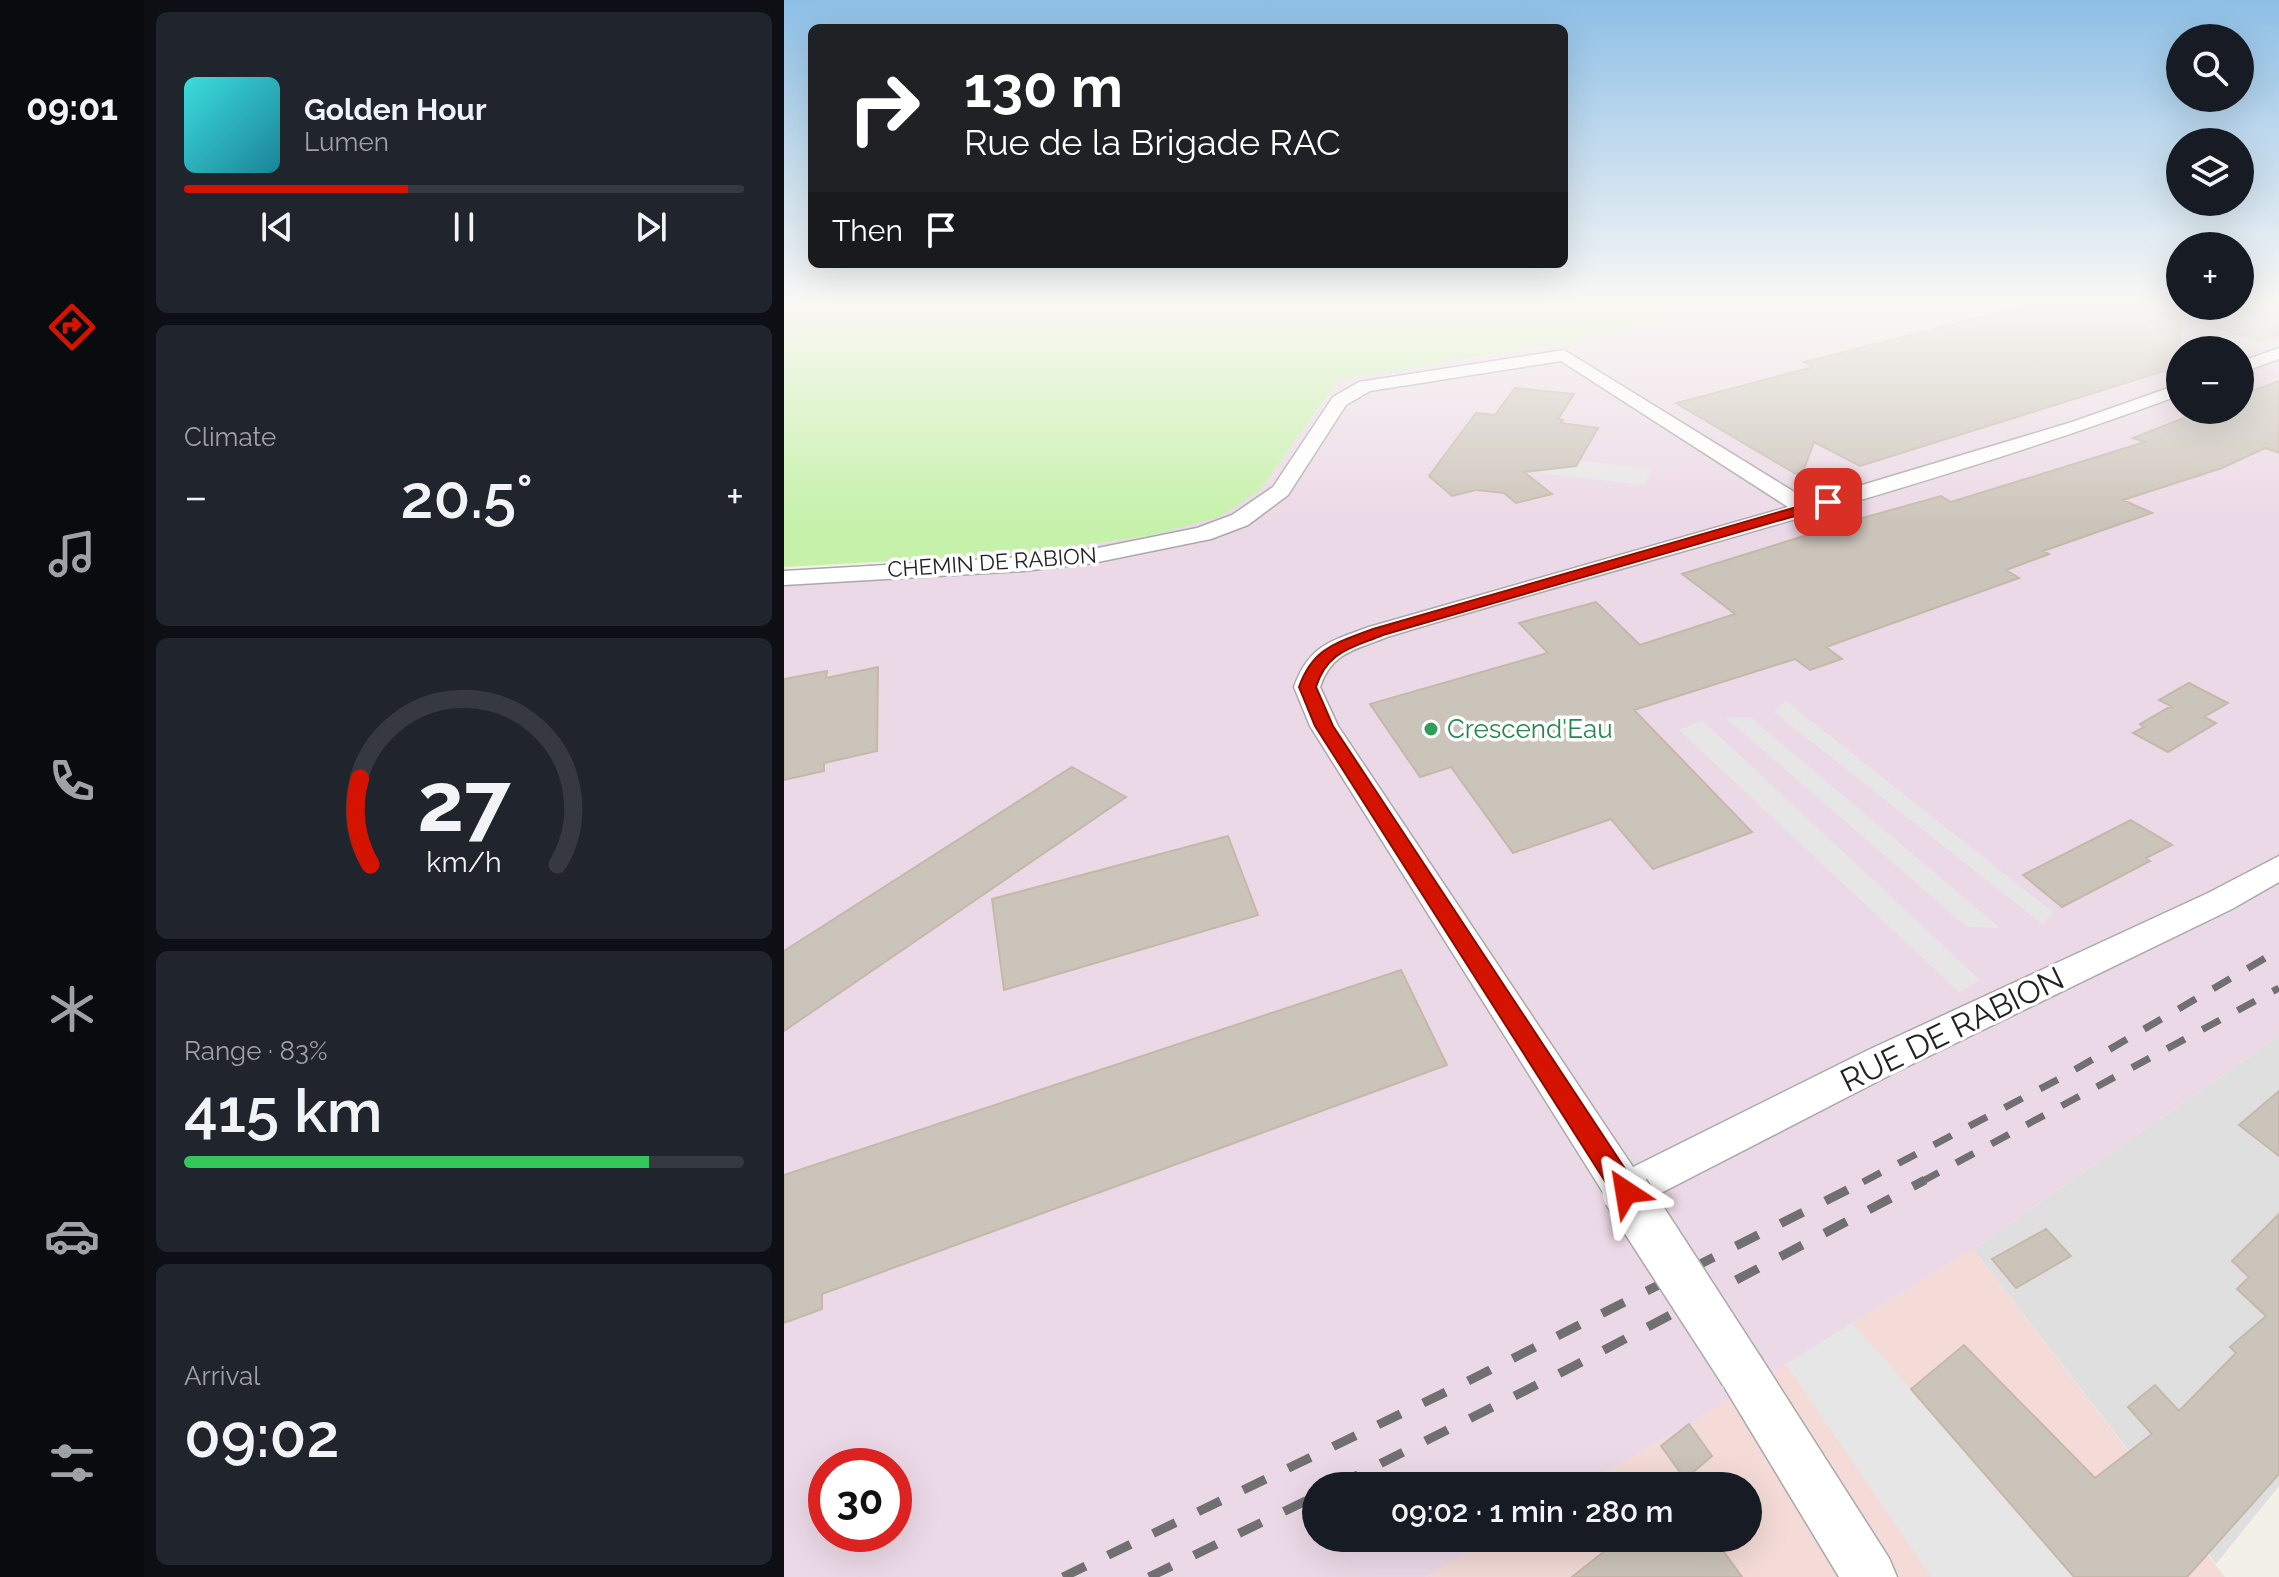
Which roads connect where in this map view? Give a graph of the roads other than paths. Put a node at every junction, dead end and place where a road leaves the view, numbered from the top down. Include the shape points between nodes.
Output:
1 (1425, 377) edge
2 (1598, 377) edge
3 (2166, 394) edge
4 (1806, 509) junction
5 (784, 578) edge
6 (2279, 867) edge
7 (1626, 1192) junction
8 (1870, 1577) edge

1 - 5 street, CHEMIN DE RABION via 1365,386 1339,401 1281,491 1240,520 1203,534 1023,564
2 - 4 street, CHEMIN DE RABION
3 - 4 street
4 - 7 street via 1378,632 1329,651 1307,687 1324,726
6 - 7 street, RUE DE RABION via 2220,901 1880,1062
7 - 8 street, bridge

